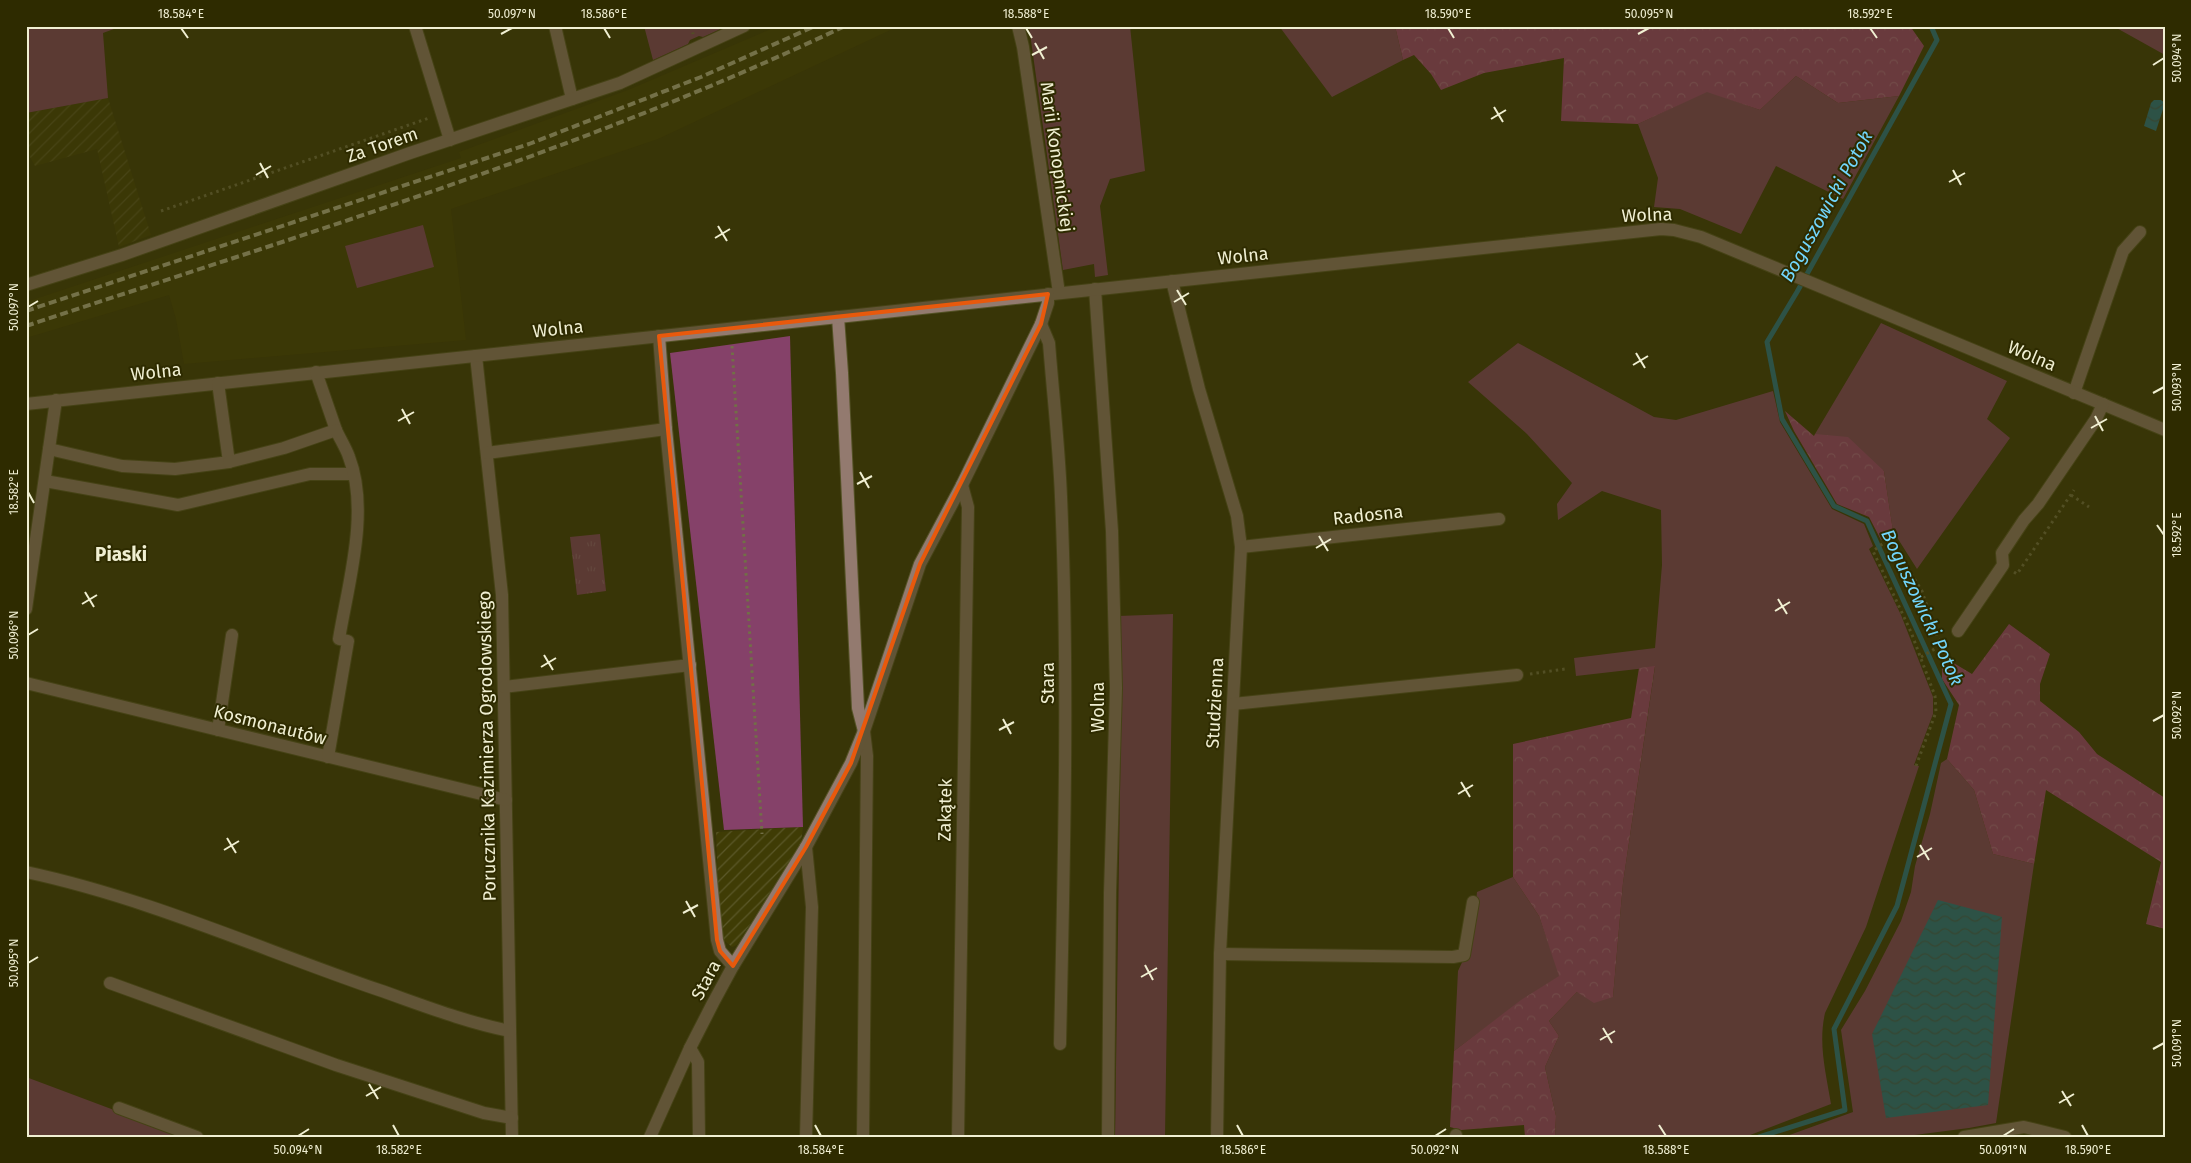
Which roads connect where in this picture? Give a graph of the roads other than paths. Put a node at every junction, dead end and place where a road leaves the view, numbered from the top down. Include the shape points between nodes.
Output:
1 (415, 26) edge
2 (555, 26) edge
3 (744, 26) edge
4 (1018, 26) edge
5 (572, 100) junction
6 (450, 140) junction
7 (2140, 232) dead end
8 (1172, 281) junction
9 (26, 285) edge
10 (1095, 289) junction
11 (1054, 294) junction
12 (838, 317) junction
13 (1041, 324) junction
14 (659, 336) junction
15 (476, 356) junction
16 (316, 372) junction
17 (218, 383) junction
18 (2074, 393) junction
19 (56, 400) junction
20 (26, 404) edge
21 (2103, 404) junction
22 (666, 429) junction
23 (336, 430) junction
24 (2165, 430) edge
25 (49, 450) junction
26 (487, 453) junction
27 (229, 462) junction
28 (353, 474) junction
29 (45, 481) junction
30 (962, 485) junction
31 (1499, 519) dead end
32 (1241, 547) junction
33 (26, 609) edge
34 (1958, 631) dead end
35 (232, 635) dead end
36 (690, 665) junction
37 (1517, 675) road end
38 (26, 683) edge
39 (504, 686) junction
40 (1233, 704) junction
41 (218, 730) junction
42 (864, 731) junction
43 (328, 757) junction
44 (506, 800) junction
45 (806, 847) junction
46 (26, 872) edge
47 (1473, 902) dead end
48 (1220, 954) junction
49 (733, 966) junction
50 (110, 983) dead end
51 (510, 1030) junction
52 (1060, 1044) dead end
53 (690, 1048) junction
54 (119, 1108) dead end
55 (512, 1118) junction
56 (1108, 1131) edge
57 (197, 1137) edge
58 (512, 1137) edge
59 (650, 1137) edge
60 (699, 1137) edge
61 (806, 1137) edge
62 (863, 1137) edge
63 (958, 1137) edge
64 (1217, 1137) edge
65 (1964, 1137) edge
66 (2065, 1137) edge

1 - 6 street
2 - 5 street
3 - 5 street, Za Torem via 620,83
4 - 11 street, Marii Konopnickiej
5 - 6 street, Za Torem
6 - 9 street, Za Torem
7 - 18 street via 2123,251
8 - 10 street, Wolna
8 - 18 street, Wolna via 1674,230 1701,237
8 - 32 street, Studzienna via 1199,389 1237,516
10 - 11 street, Wolna
10 - 56 street, Wolna via 1112,531 1116,688
11 - 12 street, Wolna
11 - 13 street, Stara
12 - 14 street, Wolna
12 - 42 street via 858,708
13 - 30 street, Stara
13 - 52 street, Stara via 1049,343 1061,496 1065,820
14 - 15 street, Wolna
14 - 22 street
15 - 16 street, Wolna
15 - 26 street, Porucznika Kazimierza Ogrodowskiego
16 - 17 street, Wolna
16 - 23 street
17 - 19 street, Wolna
17 - 27 street
18 - 21 street, Wolna
19 - 20 street, Wolna
19 - 25 street
21 - 24 street, Wolna
21 - 34 street via 2038,504 2002,552 2003,565
22 - 26 street
22 - 36 street
23 - 27 street
23 - 28 street via 350,459
25 - 27 street via 122,466 175,469
25 - 29 street
26 - 39 street, Porucznika Kazimierza Ogrodowskiego via 502,595
28 - 29 street via 310,474 178,505
28 - 43 street via 358,495 358,538 339,639 348,641
29 - 33 street
30 - 42 street, Stara via 920,564
30 - 63 street, Zakątek via 968,507
31 - 32 street, Radosna
32 - 40 street, Studzienna
35 - 41 street
36 - 39 street
36 - 49 street via 717,940 720,951
37 - 40 street
38 - 41 street, Kosmonautów
39 - 44 street, Porucznika Kazimierza Ogrodowskiego
40 - 48 street, Studzienna
41 - 43 street, Kosmonautów
42 - 45 street, Stara
42 - 62 street via 867,756
43 - 44 street, Kosmonautów
44 - 51 street, Porucznika Kazimierza Ogrodowskiego
45 - 49 street, Stara
45 - 61 street via 812,907
46 - 51 street via 115,894 313,968 443,1012
47 - 48 street via 1464,955
48 - 64 street, Studzienna
49 - 53 street, Stara
50 - 55 street via 336,1065 484,1114
51 - 55 street, Porucznika Kazimierza Ogrodowskiego
53 - 59 street, Stara
53 - 60 street via 698,1062
54 - 57 street
55 - 58 street, Porucznika Kazimierza Ogrodowskiego
65 - 66 street via 2024,1127

